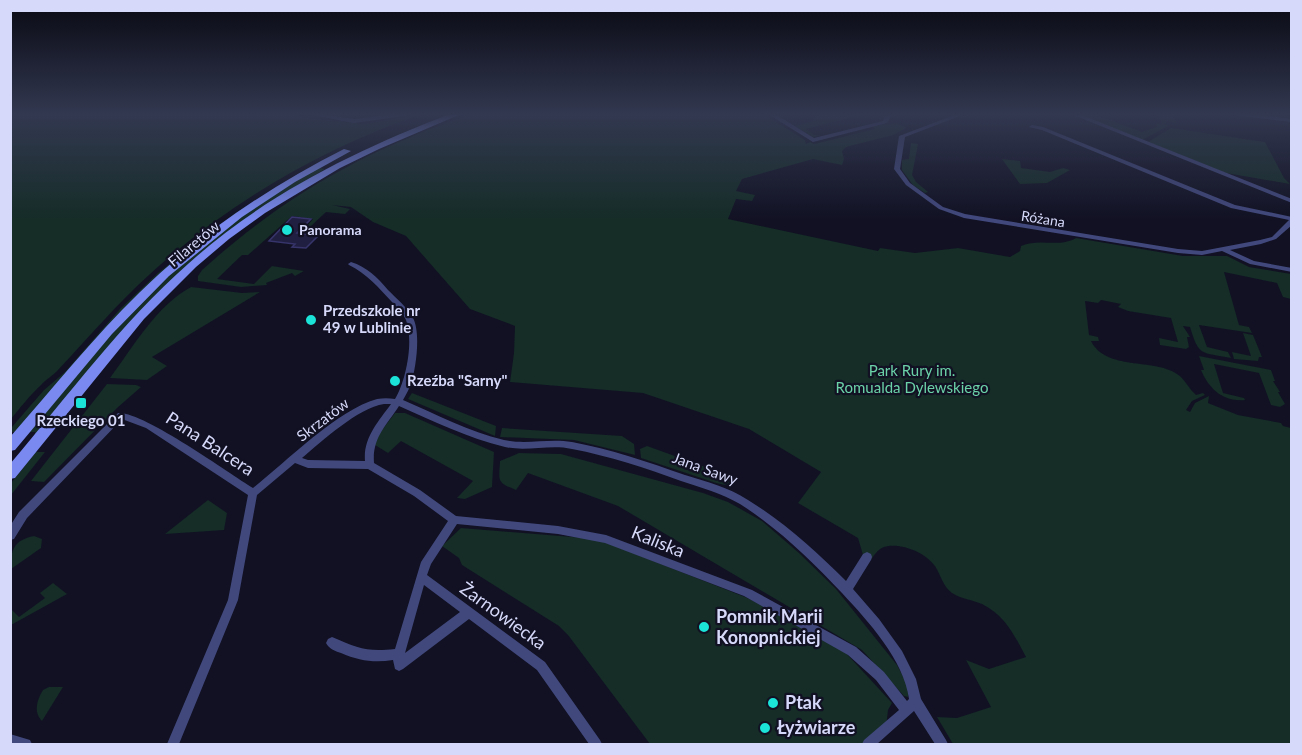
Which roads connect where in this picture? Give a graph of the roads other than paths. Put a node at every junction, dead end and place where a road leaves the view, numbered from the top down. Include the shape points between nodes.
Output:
1 (354, 149) edge
2 (373, 149) edge
3 (899, 149) edge
4 (1092, 149) edge
5 (1162, 149) edge
6 (1292, 201) edge
7 (1292, 220) edge
8 (1225, 250) junction
9 (351, 264) dead end
10 (1292, 270) edge
11 (370, 273) joint
12 (398, 402) junction
13 (10, 446) edge
14 (296, 460) junction
15 (370, 465) junction
16 (10, 474) edge
17 (253, 494) junction
18 (454, 520) junction
19 (10, 536) edge
20 (867, 557) dead end
21 (421, 577) junction
22 (846, 590) junction
23 (468, 613) junction
24 (332, 643) dead end
25 (399, 654) junction
26 (913, 701) junction
27 (10, 740) edge
28 (26, 744) edge
29 (173, 744) edge
30 (596, 744) edge
31 (868, 744) edge
32 (942, 744) edge

1 - 13 main road, Filaretów via 315,167 234,219 155,283
2 - 16 main road, Filaretów via 269,206 171,285
3 - 8 street, Różana via 900,176 941,208 954,213 1012,226 1178,251
4 - 7 street via 1233,207
5 - 6 street
7 - 8 street, Różana via 1274,238
8 - 10 street via 1252,263
9 - 11 street
11 - 12 street via 412,322 410,375
12 - 14 street, Skrzatów via 381,401 354,414
12 - 15 street via 372,436 368,446
12 - 22 street, Jana Sawy via 486,439 505,444 568,444 726,491 766,518
14 - 15 street via 308,464
14 - 17 street, Skrzatów
15 - 18 street, Kaliska
17 - 19 street, Pana Balcera via 149,426 121,415 23,515
17 - 29 street, Pana Balcera via 233,600
18 - 21 street via 426,562
18 - 26 street, Kaliska via 606,538 748,593 852,651
20 - 22 street
21 - 23 street, Żarnowiecka
21 - 25 street
22 - 26 street, Jana Sawy via 883,633
23 - 25 street via 399,665
23 - 30 street, Żarnowiecka via 541,666
24 - 25 street via 371,658
26 - 31 street
26 - 32 street, Jana Sawy
27 - 28 street

